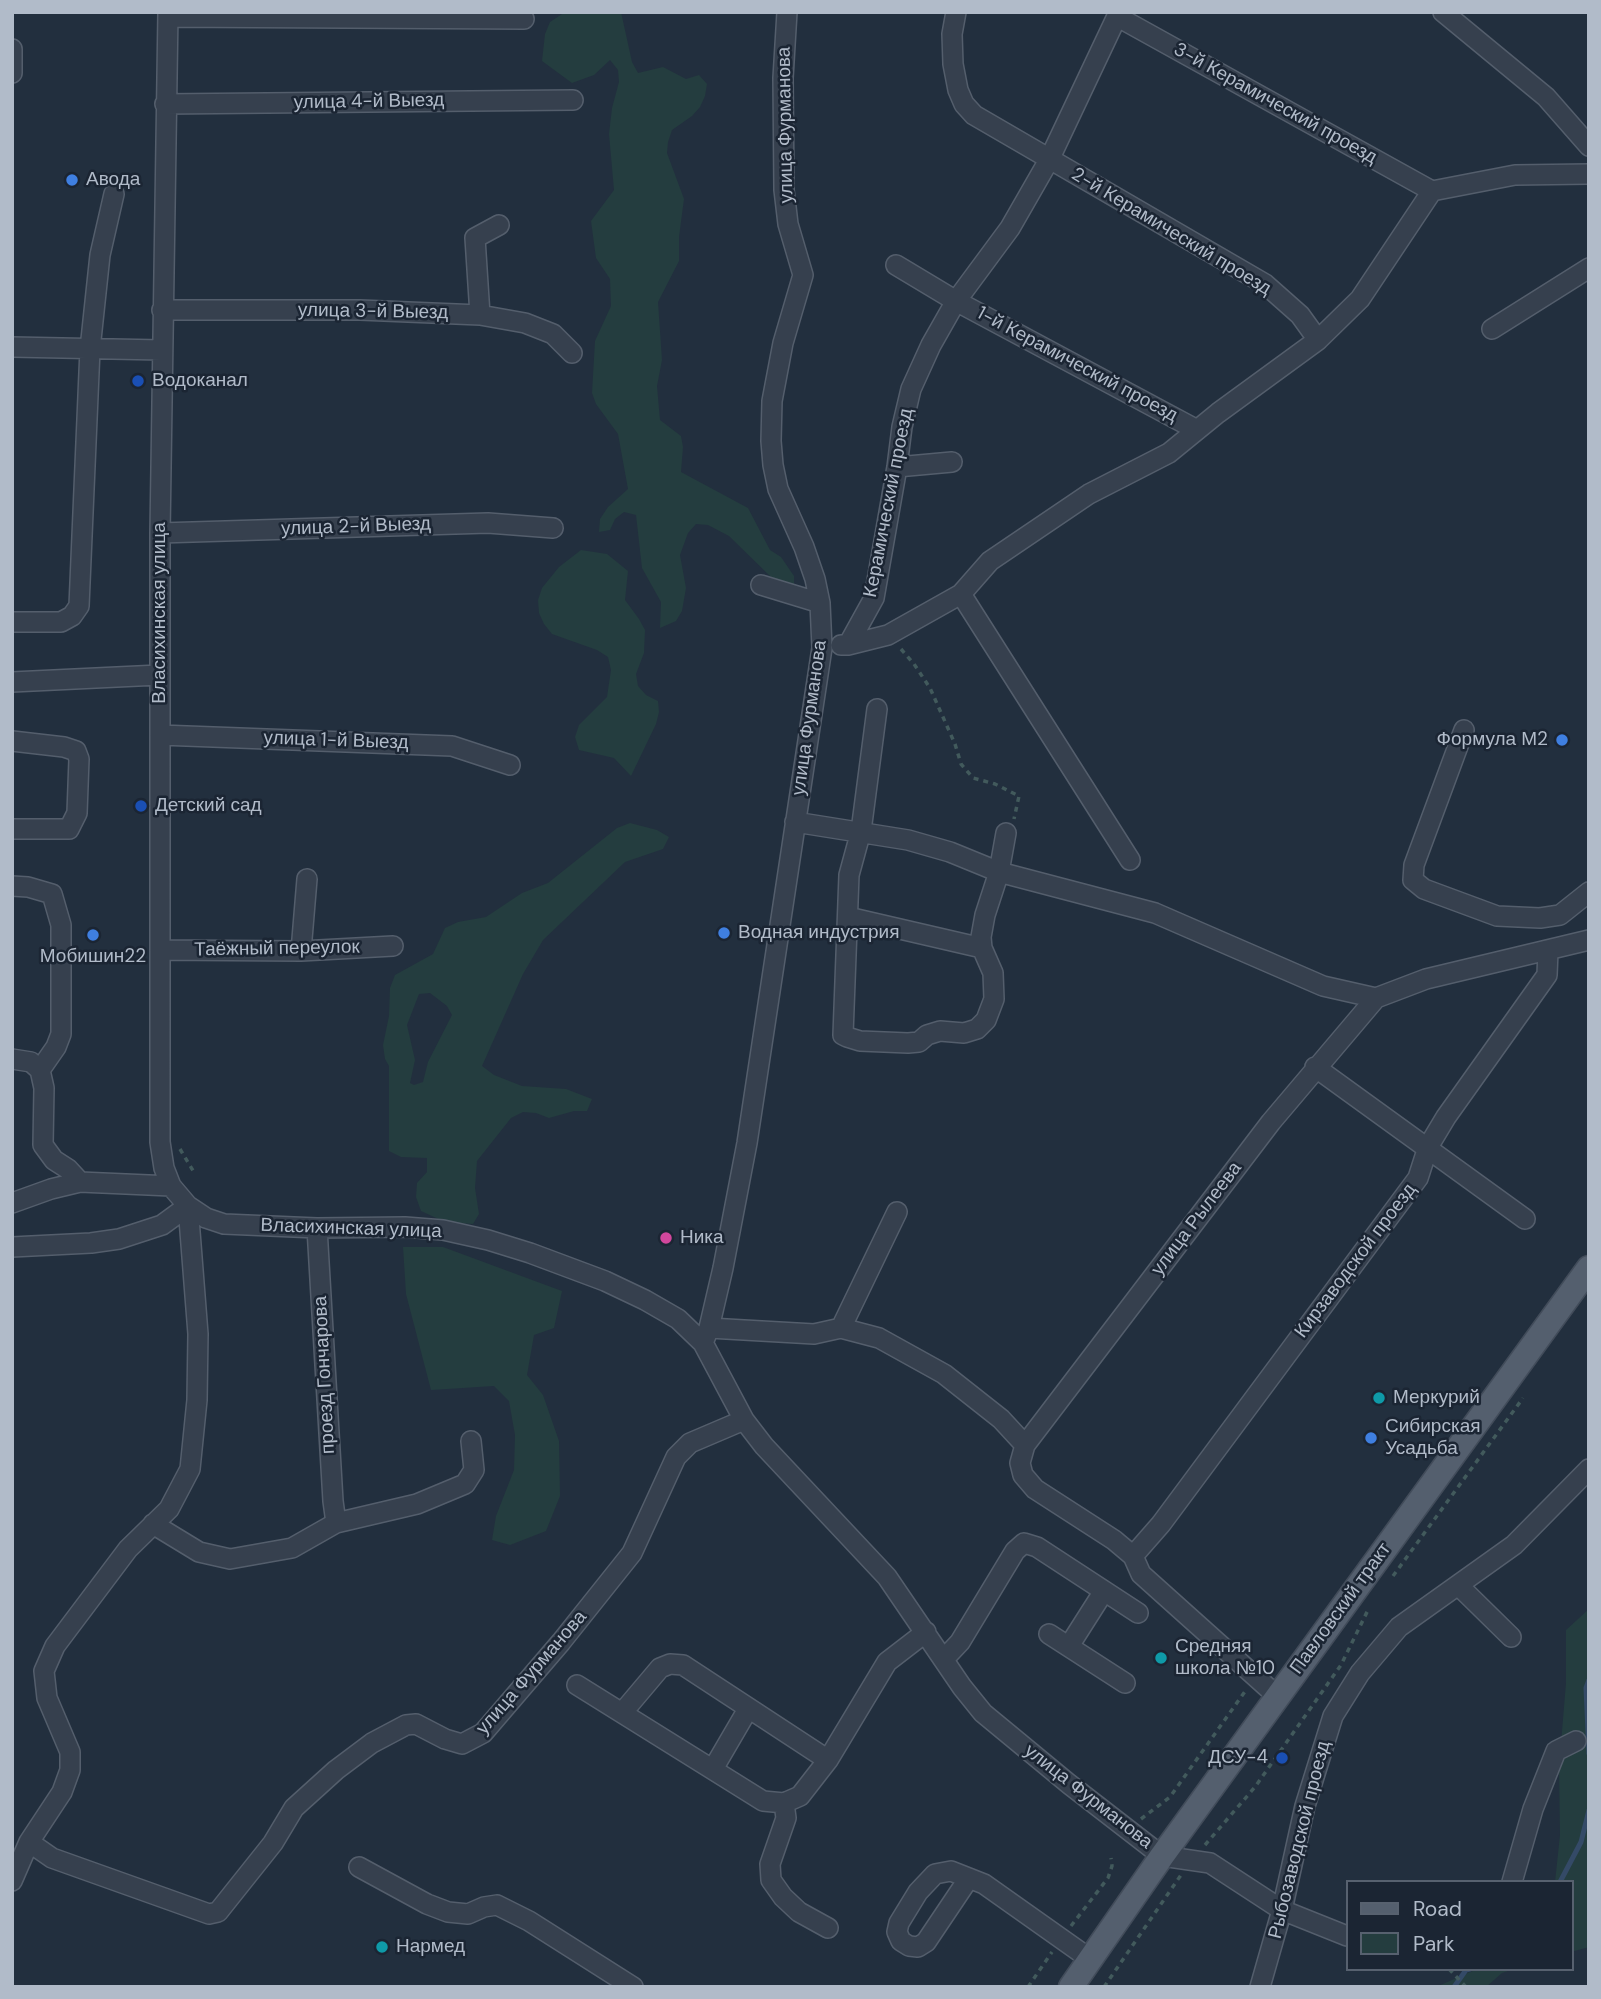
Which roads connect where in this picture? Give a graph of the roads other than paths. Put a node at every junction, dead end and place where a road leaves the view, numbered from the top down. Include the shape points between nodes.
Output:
1 (787, 12) edge
2 (956, 12) edge
3 (1443, 12) edge
4 (168, 15) edge
5 (1119, 15) edge
6 (524, 19) dead end
7 (12, 49) edge
8 (12, 73) edge
9 (573, 100) dead end
10 (165, 104) junction
11 (1589, 146) edge
12 (1049, 160) junction
13 (1589, 174) edge
14 (1432, 191) junction
15 (114, 194) dead end
16 (499, 225) dead end
17 (896, 265) dead end
18 (1589, 268) edge
19 (956, 301) junction
20 (162, 310) junction
21 (480, 315) junction
22 (1492, 329) dead end
23 (1318, 340) junction
24 (12, 347) edge
25 (90, 349) junction
26 (162, 350) junction
27 (572, 353) dead end
28 (1197, 430) junction
29 (952, 462) dead end
30 (897, 467) junction
31 (553, 528) dead end
32 (160, 533) junction
33 (761, 585) dead end
34 (961, 594) junction
35 (820, 603) junction
36 (12, 622) edge
37 (848, 645) junction
38 (822, 648) junction
39 (159, 675) junction
40 (12, 682) edge
41 (877, 709) dead end
42 (1464, 730) dead end
43 (160, 735) junction
44 (12, 741) edge
45 (510, 765) dead end
46 (795, 822) junction
47 (12, 829) edge
48 (861, 831) junction
49 (1006, 833) road end
50 (1130, 860) dead end
51 (999, 872) junction
52 (307, 879) dead end
53 (12, 886) edge
54 (1589, 892) edge
55 (848, 916) junction
56 (1589, 940) edge
57 (393, 946) dead end
58 (982, 947) junction
59 (160, 950) junction
60 (301, 951) junction
61 (1548, 951) junction
62 (1376, 998) junction
63 (12, 1059) edge
64 (1315, 1067) junction
65 (40, 1070) junction
66 (1428, 1147) junction
67 (80, 1182) junction
68 (171, 1186) junction
69 (12, 1202) edge
70 (188, 1206) junction
71 (897, 1212) dead end
72 (1525, 1219) dead end
73 (317, 1228) junction
74 (12, 1247) edge
75 (1589, 1268) edge
76 (841, 1328) junction
77 (706, 1335) junction
78 (744, 1420) junction
79 (471, 1441) dead end
80 (1025, 1445) junction
81 (1589, 1469) edge
82 (336, 1523) junction
83 (153, 1524) junction
84 (1133, 1556) junction
85 (1458, 1585) junction
86 (1104, 1591) junction
87 (1138, 1613) dead end
88 (926, 1632) junction
89 (1049, 1634) dead end
90 (1511, 1637) dead end
91 (1069, 1646) junction
92 (944, 1659) junction
93 (1125, 1683) dead end
94 (578, 1685) dead end
95 (1278, 1696) junction
96 (748, 1709) junction
97 (622, 1713) junction
98 (1576, 1741) dead end
99 (828, 1759) junction
100 (713, 1769) junction
101 (784, 1803) junction
102 (29, 1842) junction
103 (1162, 1856) junction
104 (359, 1867) dead end
105 (969, 1878) dead end
106 (1513, 1880) edge
107 (12, 1881) edge
108 (1282, 1910) junction
109 (828, 1928) dead end
110 (1346, 1936) edge
111 (1090, 1959) junction
112 (634, 1987) edge
113 (1071, 1987) edge
114 (1260, 1987) edge

1 - 35 street, улица Фурманова via 784,190 788,224 803,275 783,343 772,401 771,440 778,489 804,547
2 - 12 street, 2-й Керамический проезд via 953,64 964,104 991,127
3 - 11 street via 1546,97
4 - 6 street
4 - 10 street, Власихинская улица
5 - 12 street, Керамический проезд
5 - 14 street, 3-й Керамический проезд
7 - 8 street
9 - 10 street, улица 4-й Выезд
10 - 20 street, Власихинская улица
12 - 19 street, Керамический проезд via 1010,228
12 - 23 street, 2-й Керамический проезд via 1265,284 1300,315
13 - 14 street via 1515,174
14 - 23 street via 1360,299
15 - 25 street via 100,255
16 - 21 street via 475,238
17 - 19 street, 1-й Керамический проезд
18 - 22 street
19 - 28 street, 1-й Керамический проезд
19 - 30 street, Керамический проезд via 911,388
20 - 21 street, улица 3-й Выезд
20 - 26 street, Власихинская улица
21 - 27 street, улица 3-й Выезд via 544,330
23 - 28 street
24 - 25 street
25 - 26 street
25 - 36 street via 79,606 61,622
26 - 32 street, Власихинская улица
28 - 34 street via 1169,453 1089,494 990,561
29 - 30 street
30 - 37 street, Керамический проезд via 874,597
31 - 32 street, улица 2-й Выезд via 488,523
32 - 39 street, Власихинская улица
33 - 35 street
34 - 37 street via 888,635
34 - 50 street
35 - 38 street, улица Фурманова
37 - 38 street
38 - 46 street, улица Фурманова
39 - 40 street
39 - 43 street, Власихинская улица
41 - 48 street
42 - 54 street via 1414,865 1413,880 1424,889 1497,916 1560,915
43 - 45 street, улица 1-й Выезд via 452,746
43 - 59 street, Власихинская улица
44 - 47 street via 64,747 76,751 79,758 77,813 69,829
46 - 48 street
46 - 77 street, улица Фурманова via 747,1143
48 - 51 street via 908,839
48 - 55 street via 849,875
49 - 51 street
51 - 58 street via 985,915
51 - 62 street via 1155,914 1322,986
52 - 60 street
53 - 65 street via 52,894 61,925 61,1034
55 - 58 street
55 - 58 street via 843,1035 860,1041 919,1042 940,1031 976,1029 986,1020 994,999 993,973
56 - 61 street, улица Рылеева
57 - 60 street, Таёжный переулок
59 - 60 street, Таёжный переулок
59 - 68 street, Власихинская улица via 160,1142
61 - 62 street, улица Рылеева via 1426,978
61 - 66 street, Кирзаводской проезд via 1547,975
62 - 64 street, улица Рылеева
63 - 65 street via 31,1062
64 - 66 street
64 - 80 street, улица Рылеева
65 - 67 street via 43,1145
66 - 72 street
66 - 84 street, Кирзаводской проезд via 1418,1178
67 - 68 street
67 - 69 street
68 - 70 street, Власихинская улица
70 - 73 street, Власихинская улица via 206,1219 224,1224
70 - 74 street via 162,1225 118,1239
70 - 83 street via 198,1334 190,1469 169,1509
71 - 76 street
73 - 77 street, Власихинская улица via 405,1227 488,1240 645,1300
73 - 82 street, проезд Гончарова
75 - 95 main road, Павловский тракт
76 - 77 street via 814,1334
76 - 80 street via 878,1338 944,1374 1001,1419
77 - 78 street, улица Фурманова
78 - 88 street, улица Фурманова via 887,1577
78 - 102 street, улица Фурманова via 690,1443 676,1457 632,1553 484,1733 462,1744 416,1724 372,1743 294,1808 274,1843 218,1912 209,1914 52,1858
79 - 82 street via 474,1470 465,1484 417,1504
80 - 84 street via 1020,1463 1035,1489
81 - 85 street, Рыбозаводской проезд via 1514,1545
82 - 83 street via 292,1548 230,1559 199,1552
83 - 102 street via 77,1613 44,1671 47,1698 70,1752 70,1770 62,1792
84 - 95 street via 1141,1574
85 - 90 street
85 - 108 street, Рыбозаводской проезд via 1399,1627 1360,1673 1333,1716 1305,1806
86 - 87 street
86 - 91 street
86 - 92 street via 1024,1543 960,1642
88 - 92 street, улица Фурманова
88 - 99 street via 887,1662
89 - 91 street
91 - 93 street
92 - 103 street, улица Фурманова via 983,1713
94 - 97 street
95 - 103 main road, Павловский тракт
96 - 97 street via 683,1664 670,1664 660,1668
96 - 99 street
96 - 100 street
97 - 100 street
98 - 106 street via 1556,1751
99 - 101 street via 800,1796
100 - 101 street via 763,1801
101 - 109 street via 786,1818 770,1864 771,1880 799,1912
102 - 107 street
103 - 108 street via 1210,1863
103 - 111 main road, Павловский тракт
104 - 112 street via 448,1912 468,1914 497,1905
105 - 111 street
108 - 110 street
108 - 114 street, Рыбозаводской проезд
111 - 113 main road, Павловский тракт

